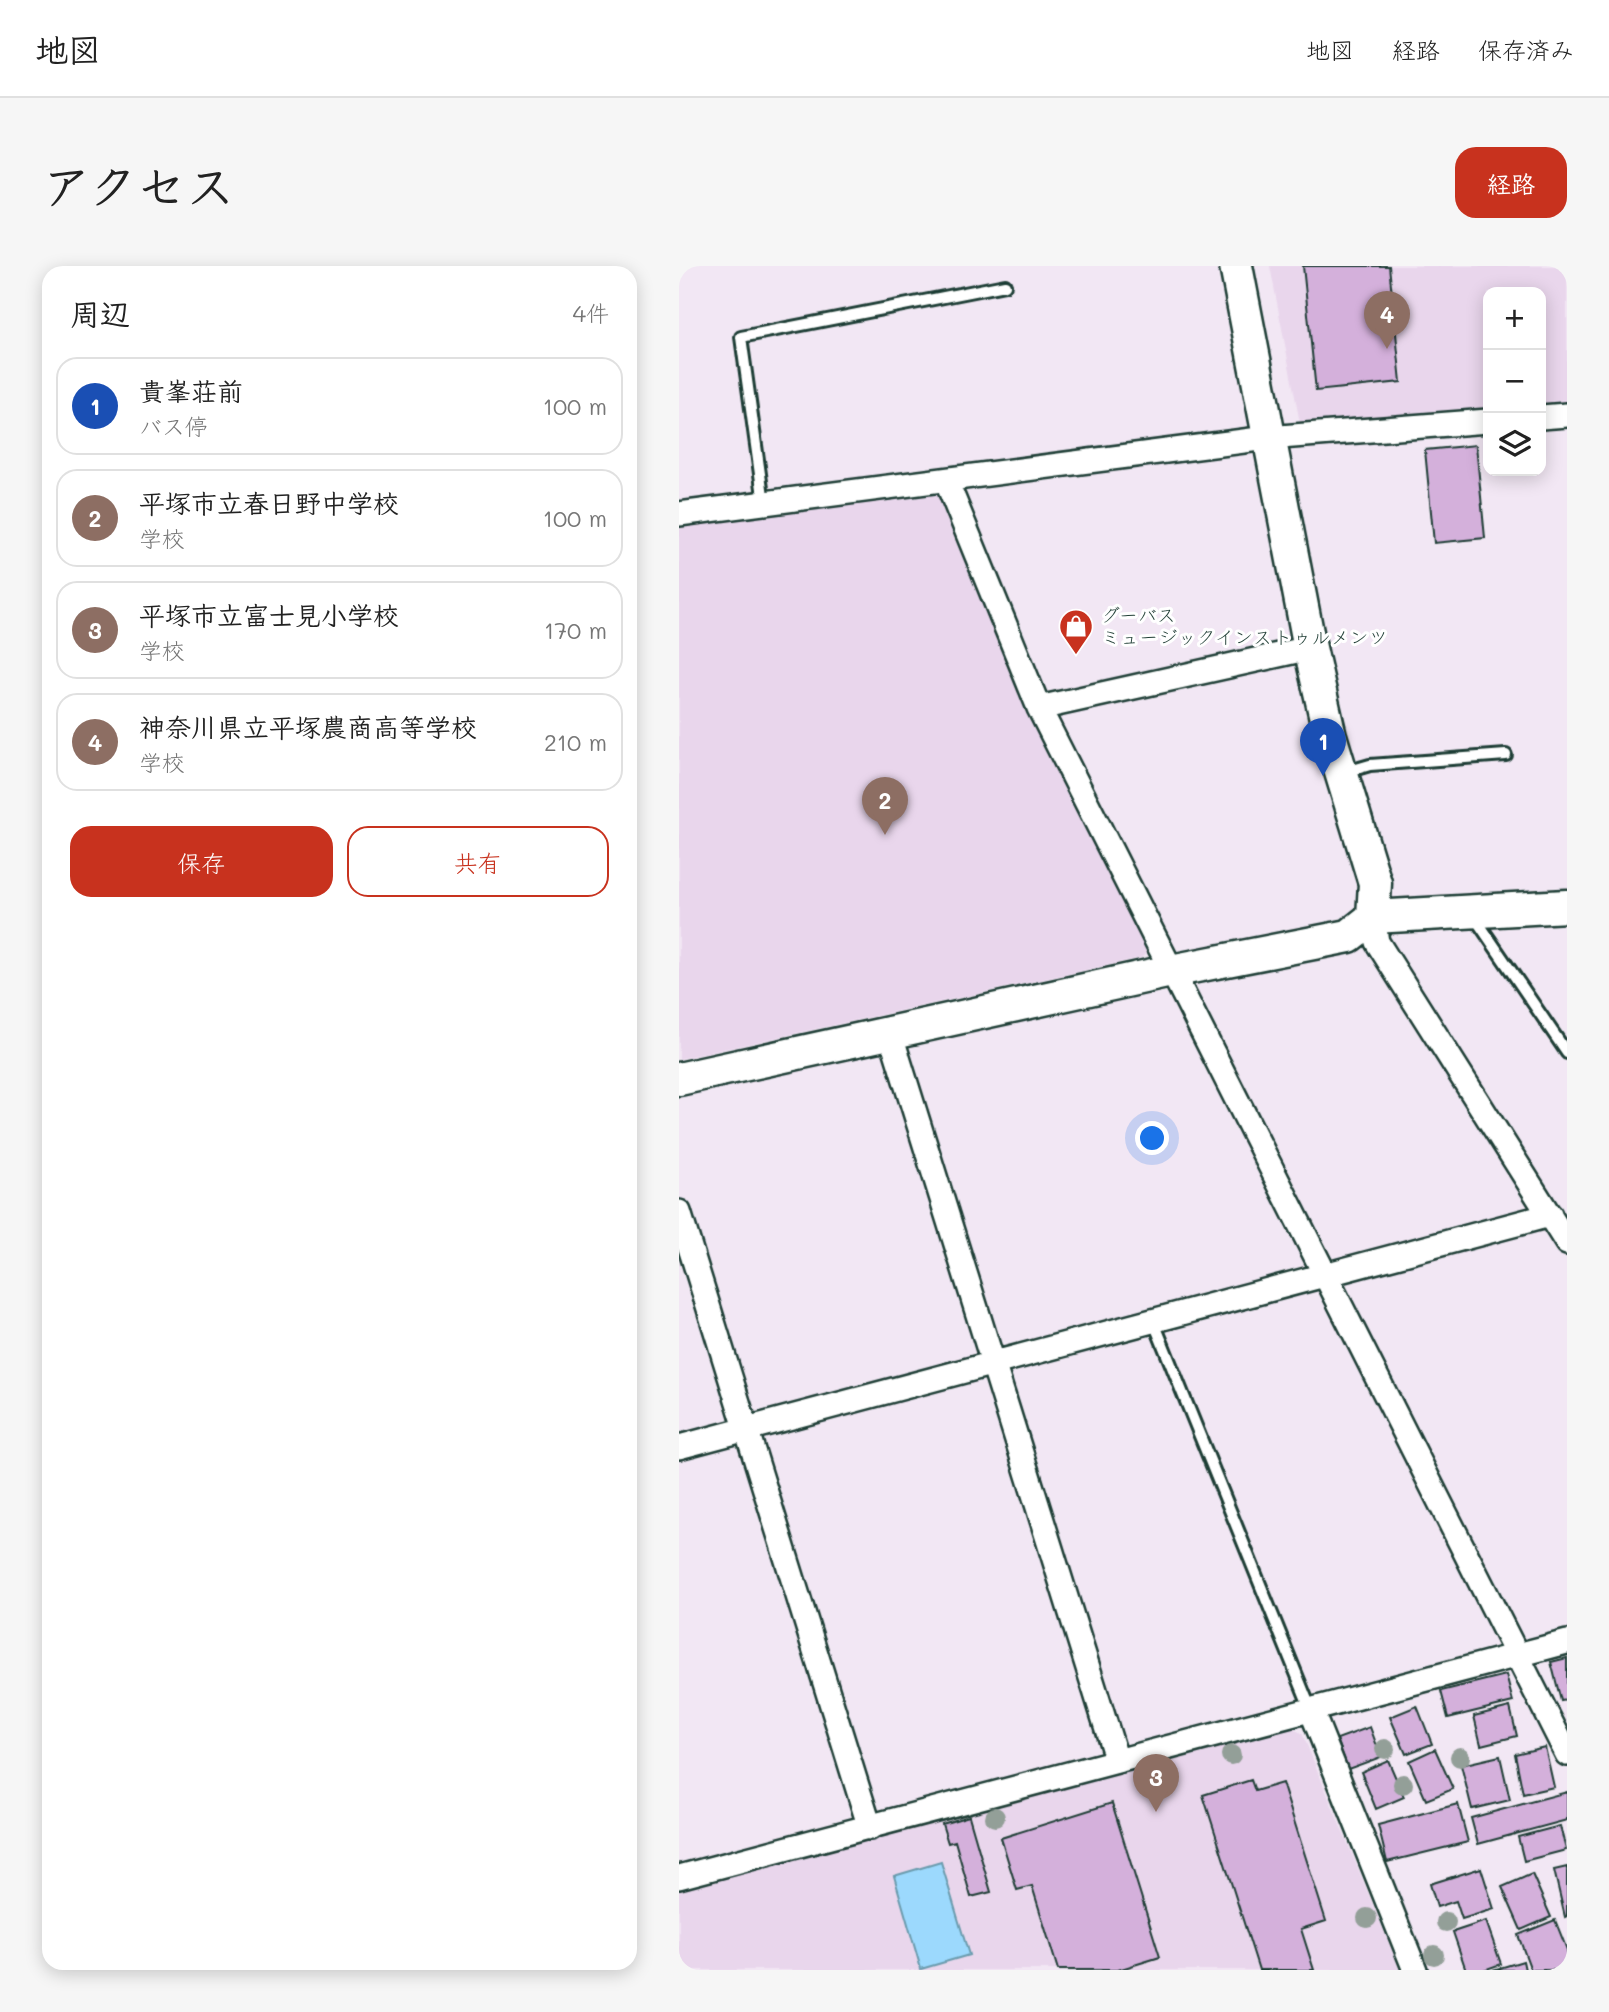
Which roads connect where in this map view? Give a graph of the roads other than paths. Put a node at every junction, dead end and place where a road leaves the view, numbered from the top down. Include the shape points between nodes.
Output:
1 (1236, 266) edge
2 (1005, 285) dead end
3 (1567, 415) edge
4 (1546, 417) edge
5 (1483, 421) edge
6 (1267, 438) junction
7 (946, 480) junction
8 (764, 503) junction
9 (679, 514) edge
10 (1310, 648) junction
11 (1039, 708) junction
12 (1506, 755) dead end
13 (1342, 773) junction
14 (1567, 906) edge
15 (1471, 913) junction
16 (1374, 918) junction
17 (1171, 971) junction
18 (890, 1032) junction
19 (1567, 1053) edge
20 (679, 1079) edge
21 (679, 1212) edge
22 (1550, 1215) junction
23 (1567, 1242) edge
24 (1324, 1275) junction
25 (1153, 1320) junction
26 (993, 1363) junction
27 (744, 1429) junction
28 (679, 1447) edge
29 (1567, 1642) edge
30 (1517, 1656) junction
31 (1311, 1710) junction
32 (1567, 1755) edge
33 (1117, 1761) junction
34 (870, 1828) junction
35 (679, 1877) edge
36 (1415, 1970) edge

1 - 6 street
2 - 8 lane via 741,337
3 - 4 street
5 - 6 street
6 - 7 street
6 - 10 street
7 - 8 street
7 - 11 street
8 - 9 street
10 - 11 street
10 - 13 street
11 - 17 street
12 - 13 lane via 1370,765
13 - 16 street via 1375,883
14 - 15 street
15 - 16 street
15 - 19 lane
16 - 17 street via 1349,936
16 - 22 street via 1377,942
17 - 18 street
17 - 24 street
18 - 20 street
18 - 26 street
21 - 27 street
22 - 23 street
22 - 24 street
24 - 25 street
24 - 30 street
25 - 26 street
25 - 31 lane
26 - 27 street
26 - 33 street
27 - 28 street
27 - 34 street
29 - 30 street
30 - 31 street
30 - 32 street
31 - 33 street
31 - 36 street
33 - 34 street
34 - 35 street

